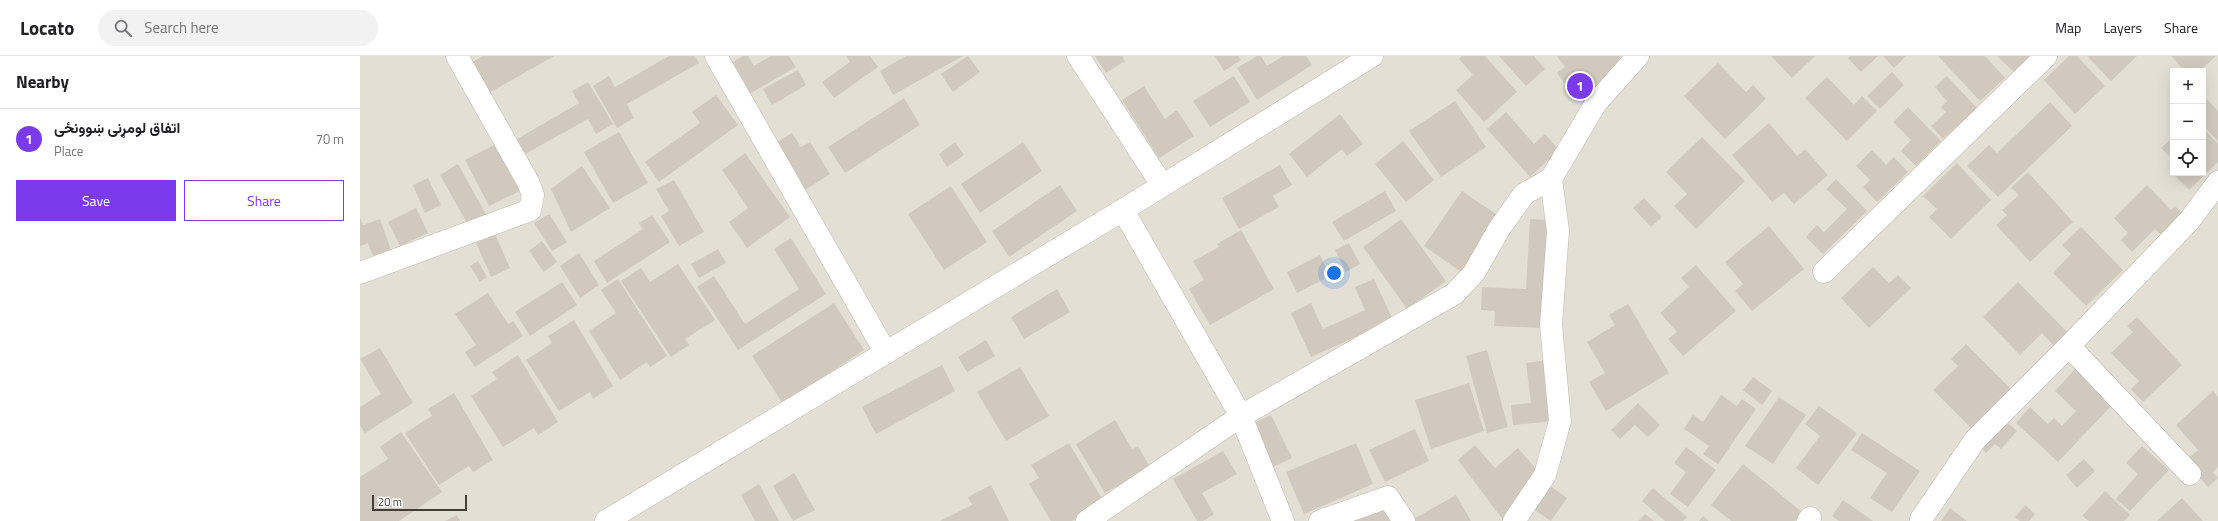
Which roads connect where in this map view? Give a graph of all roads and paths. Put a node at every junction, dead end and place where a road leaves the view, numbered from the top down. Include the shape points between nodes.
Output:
1 (457, 56) edge
2 (716, 56) edge
3 (1078, 56) edge
4 (1372, 56) edge
5 (1638, 56) edge
6 (2046, 56) edge
7 (1551, 179) junction
8 (2218, 182) edge
9 (1162, 185) junction
10 (1123, 210) junction
11 (1824, 272) dead end
12 (360, 273) edge
13 (2069, 346) junction
14 (886, 353) junction
15 (1241, 416) junction
16 (2190, 474) dead end
17 (1921, 519) dead end
18 (606, 521) edge
19 (1087, 521) edge
20 (1283, 521) edge
21 (1320, 521) edge
22 (1404, 521) edge
23 (1514, 521) edge

1 - 12 street via 528,182 533,195 530,210
2 - 14 street
3 - 9 street
4 - 9 street
5 - 7 street via 1596,103
6 - 11 street
7 - 15 street via 1524,194 1499,229 1474,273 1454,294
7 - 23 street via 1558,231 1551,325 1560,421 1545,475
8 - 13 street via 2189,221
9 - 10 street
10 - 14 street
10 - 15 street
13 - 16 street
13 - 17 street via 1975,440
14 - 18 street
15 - 19 street
15 - 20 street
21 - 22 street via 1388,497

